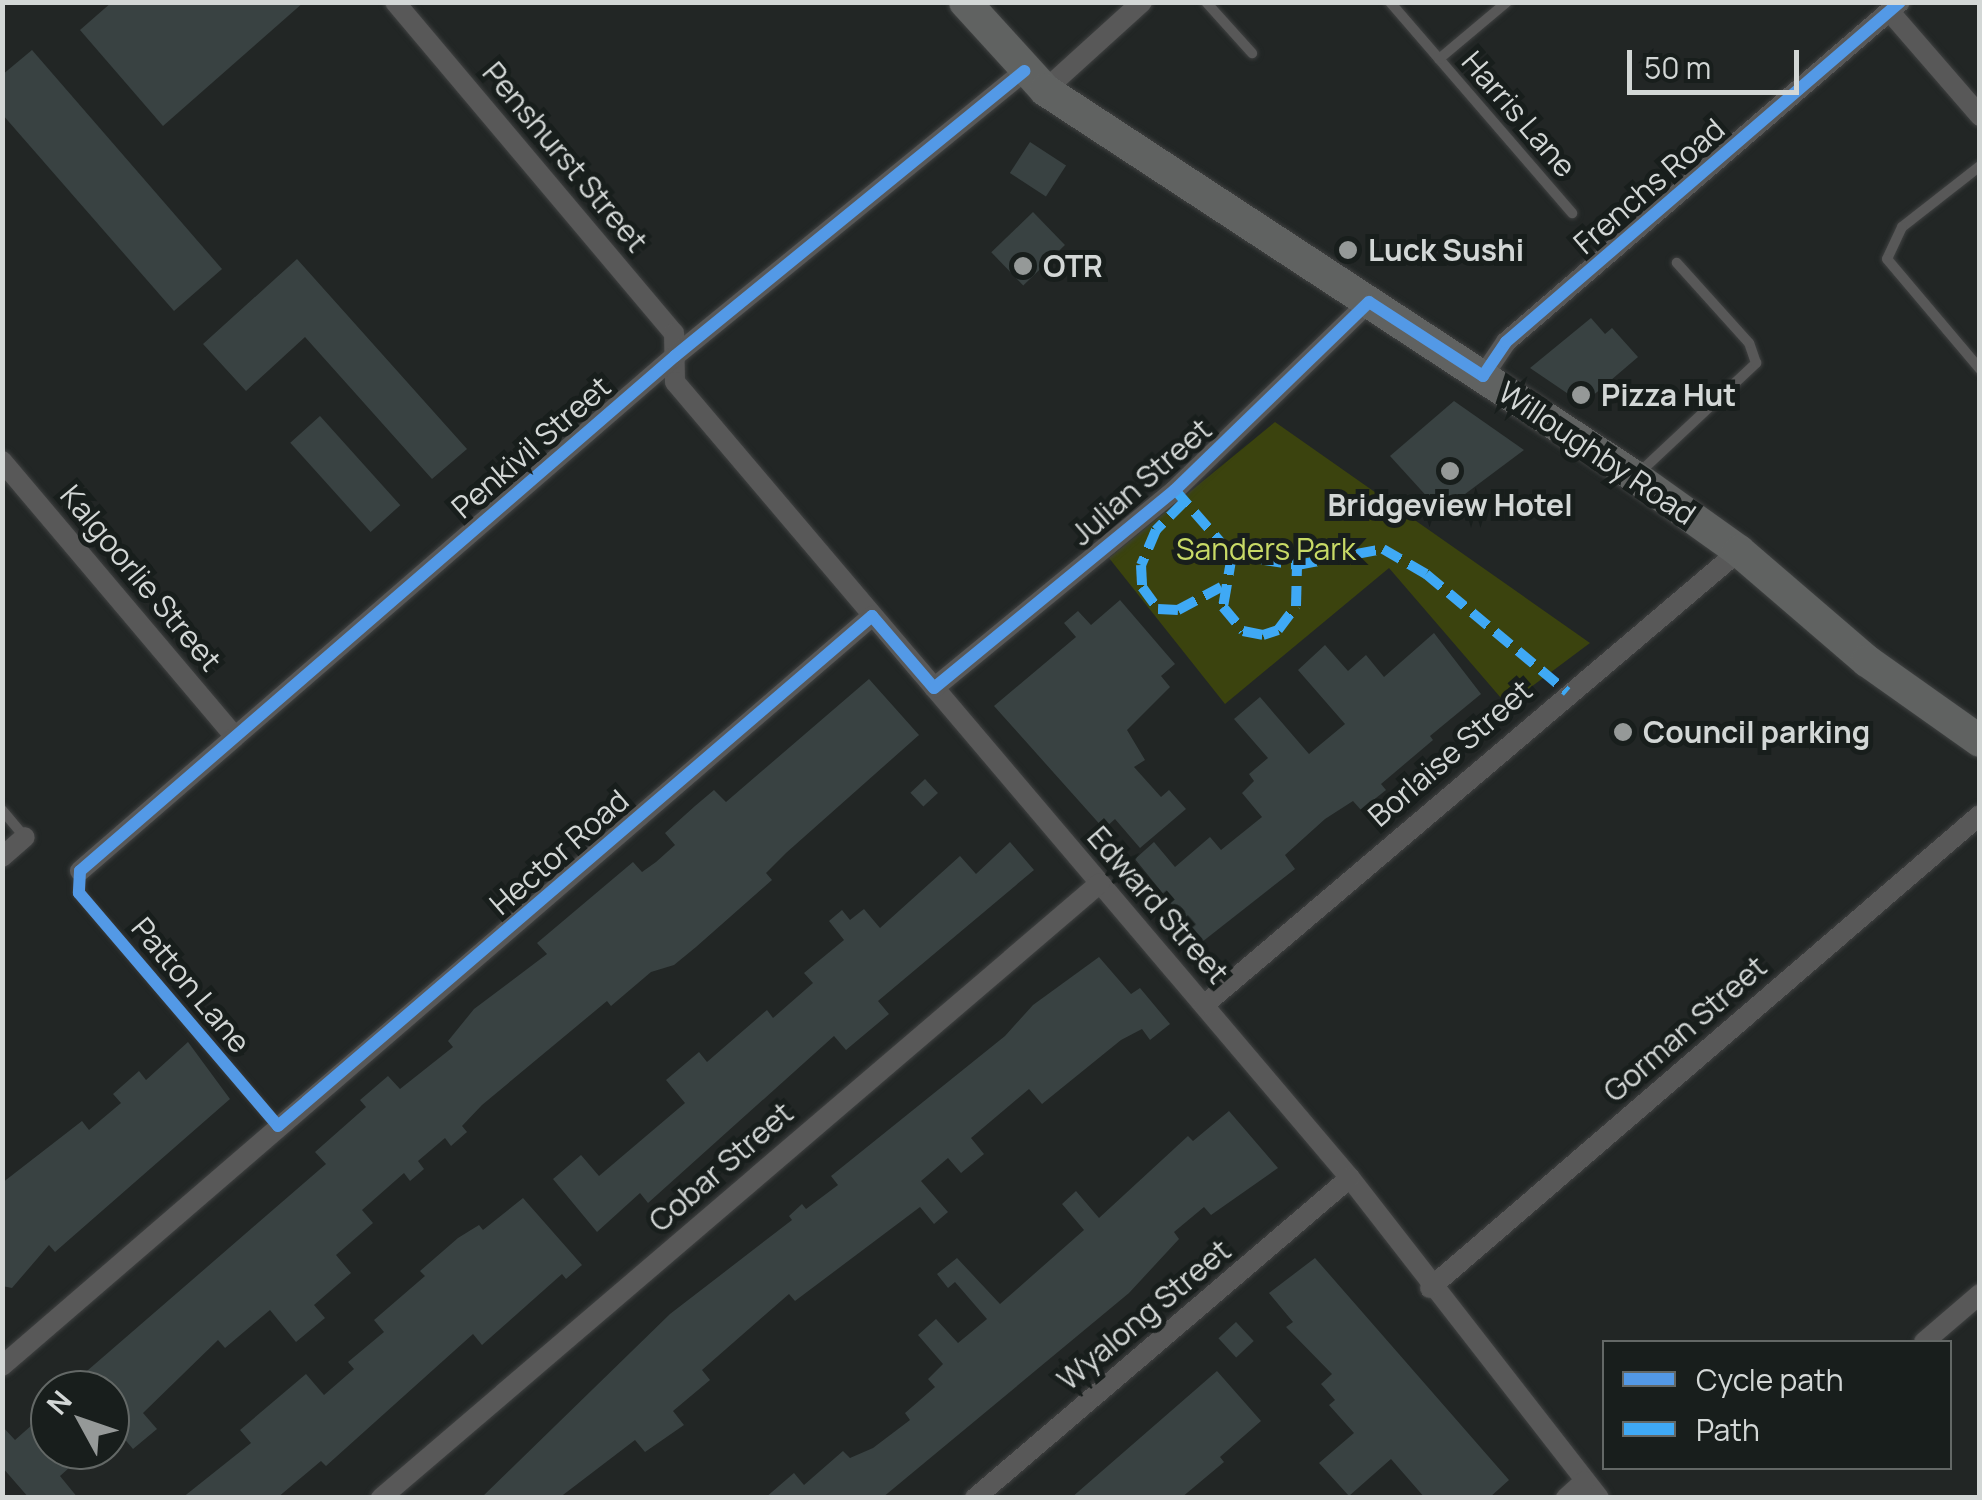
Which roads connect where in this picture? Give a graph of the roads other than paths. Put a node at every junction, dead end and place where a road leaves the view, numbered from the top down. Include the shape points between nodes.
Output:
1 (395, 2) edge
2 (965, 2) edge
3 (1142, 2) edge
4 (1206, 2) edge
5 (1390, 2) edge
6 (1507, 2) edge
7 (1895, 7) edge
8 (1252, 53) dead end
9 (1439, 60) junction
10 (1034, 81) junction
11 (1980, 116) edge
12 (1980, 166) edge
13 (1572, 213) dead end
14 (1677, 263) dead end
15 (1369, 302) junction
16 (675, 356) junction
17 (1980, 370) edge
18 (1482, 376) junction
19 (2, 462) edge
20 (1634, 476) junction
21 (1739, 550) junction
22 (872, 616) junction
23 (934, 688) junction
24 (233, 734) junction
25 (1980, 741) edge
26 (2, 810) edge
27 (1980, 815) edge
28 (25, 837) joint
29 (2, 856) edge
30 (80, 872) joint
31 (1100, 883) junction
32 (1204, 1004) junction
33 (278, 1126) junction
34 (1350, 1178) junction
35 (1430, 1288) junction
36 (1980, 1294) edge
37 (1926, 1340) edge
38 (2, 1366) edge
39 (1592, 1489) edge
40 (381, 1498) edge
41 (976, 1498) edge
42 (1566, 1498) edge

1 - 16 street, Penshurst Street via 674,333
2 - 10 main road, Willoughby Road
3 - 10 street, Penkivil Street
4 - 8 lane
5 - 9 lane, Harris Lane
6 - 9 lane
7 - 11 street
7 - 18 street, Frenchs Road via 1506,342
9 - 13 lane, Harris Lane
10 - 15 main road, Willoughby Road
10 - 16 street, Penkivil Street
12 - 17 lane via 1902,227 1887,259
14 - 20 lane via 1749,343 1756,363
15 - 18 main road, Willoughby Road
15 - 23 street, Julian Street via 1175,490
16 - 22 street, Edward Street via 675,382
16 - 24 street, Penkivil Street
18 - 20 main road, Willoughby Road
19 - 24 street, Kalgoorlie Street
20 - 21 main road, Willoughby Road
21 - 25 main road, Willoughby Road via 1867,661
21 - 32 street, Borlaise Street
22 - 23 street, Edward Street
22 - 33 street, Hector Road
23 - 31 street, Edward Street
24 - 30 street, Penkivil Street
26 - 28 lane
27 - 35 street, Gorman Street
28 - 29 street
30 - 33 lane, Patton Lane via 79,893
31 - 32 street, Edward Street
31 - 40 street, Cobar Street
32 - 34 street, Edward Street
33 - 38 street, Hector Road
34 - 35 street, Edward Street
34 - 41 street, Wyalong Street
35 - 39 street, Edward Street
36 - 37 street
39 - 42 street

